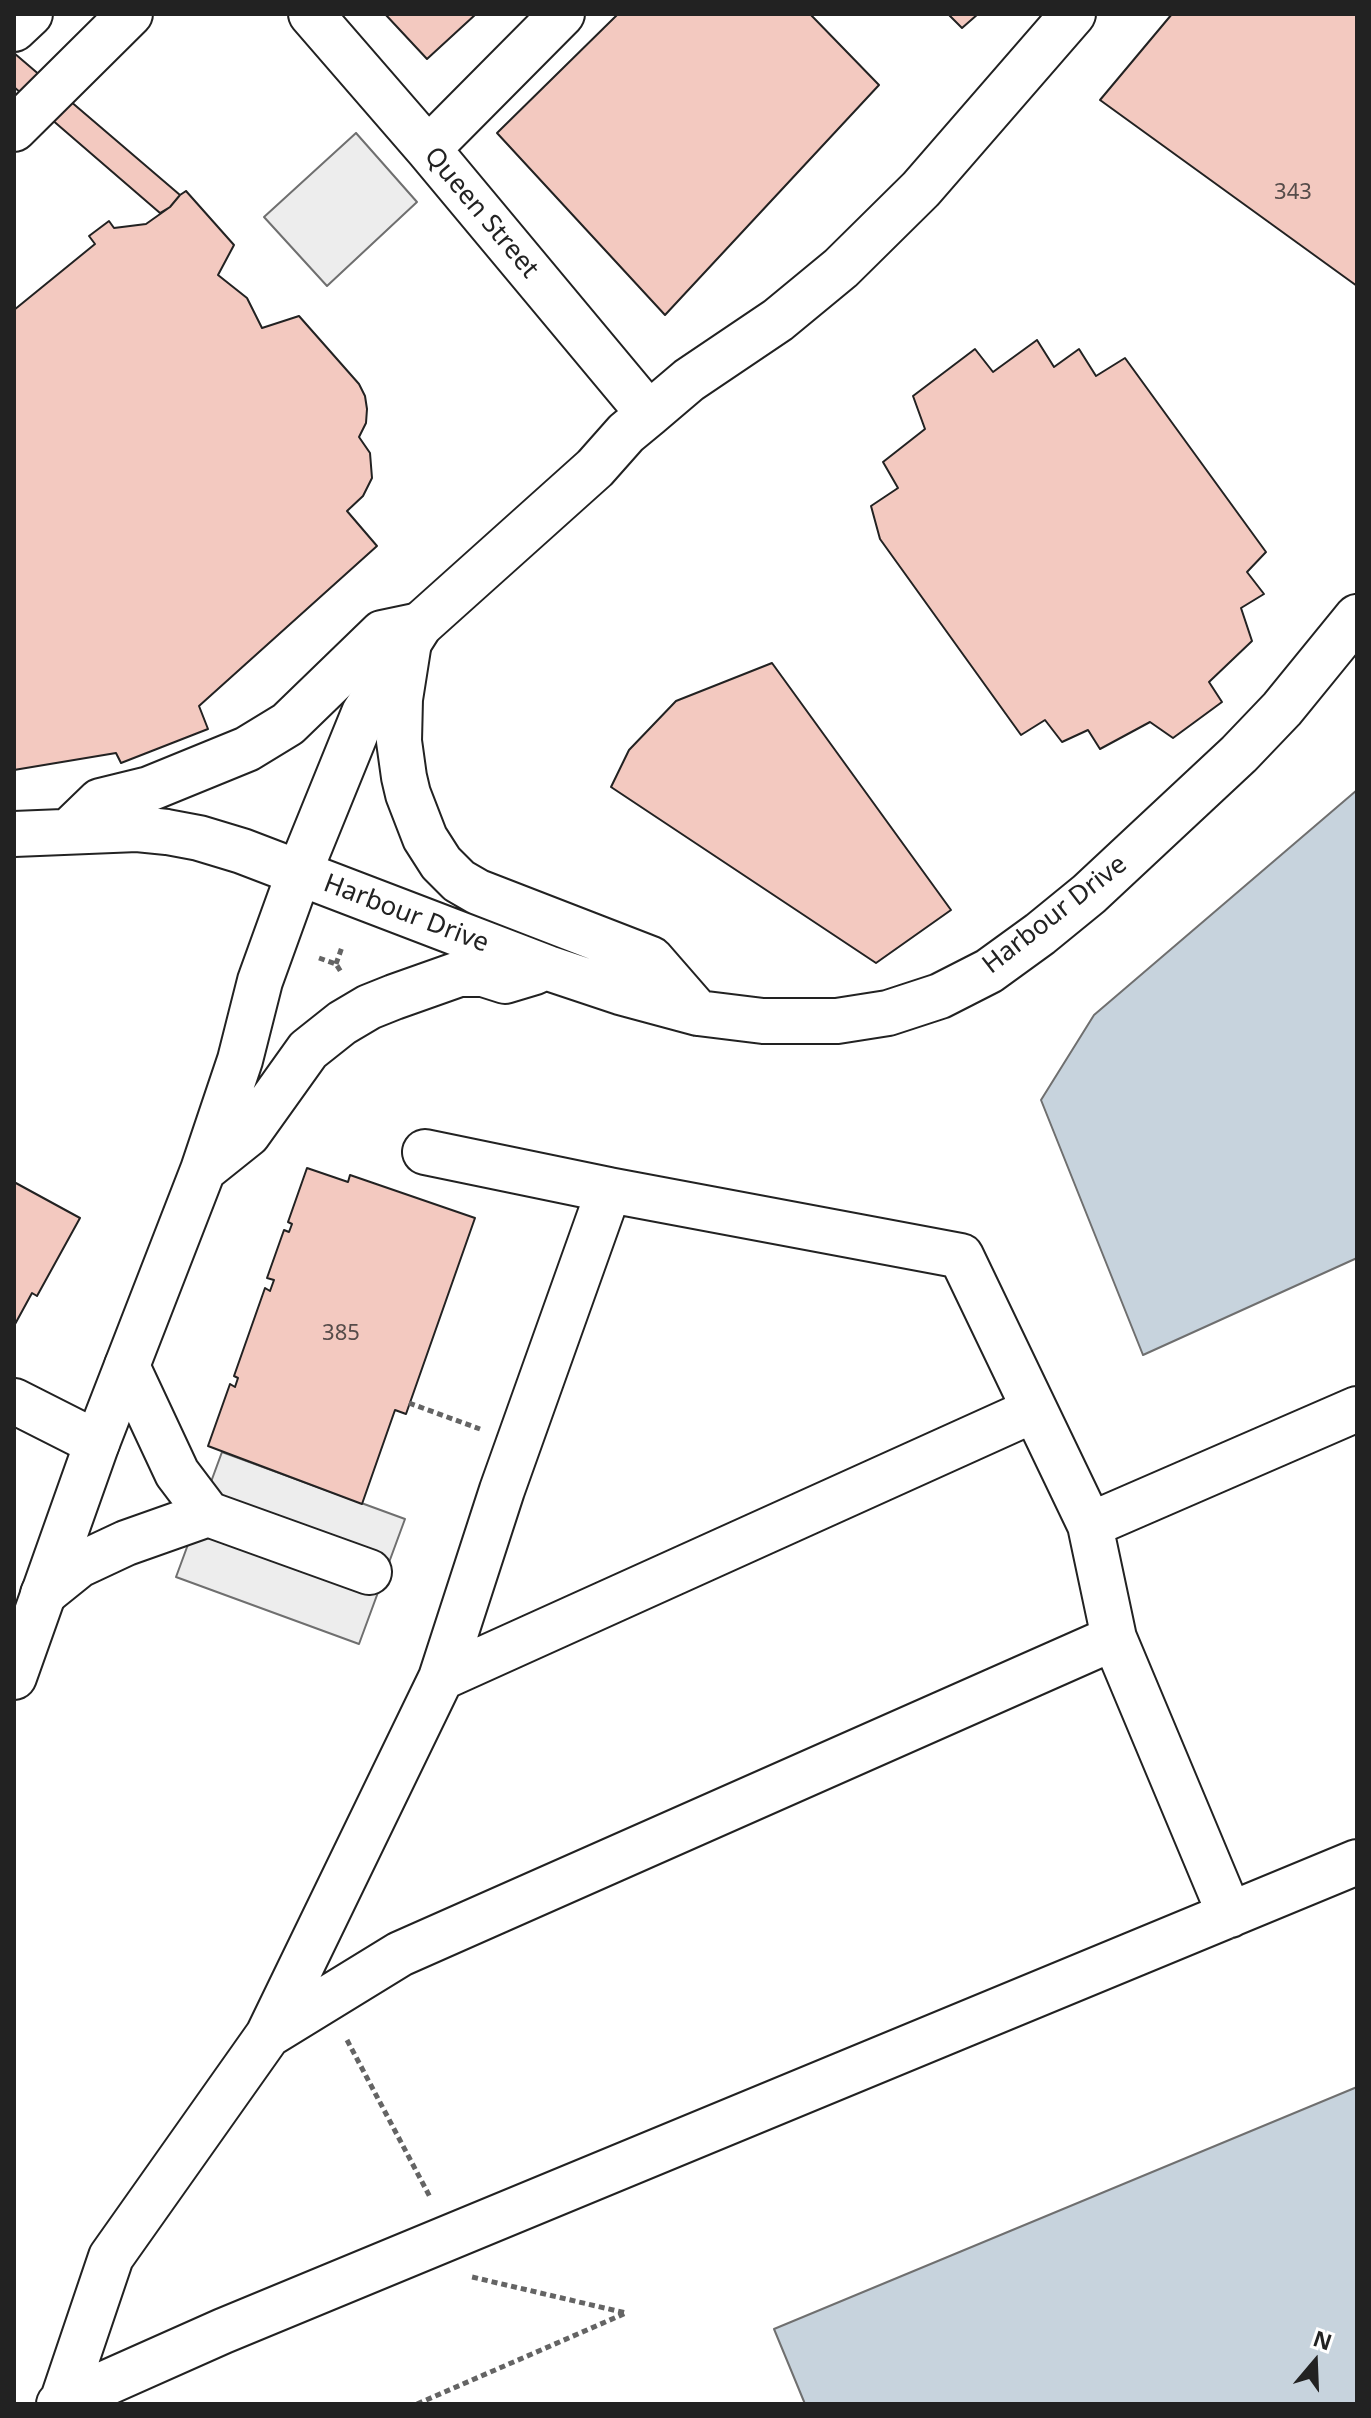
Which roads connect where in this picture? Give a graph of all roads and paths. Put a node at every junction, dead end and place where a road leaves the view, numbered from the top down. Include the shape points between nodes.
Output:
1 (30, 14) edge
2 (130, 14) edge
3 (311, 14) edge
4 (562, 14) edge
5 (1073, 14) edge
6 (14, 29) edge
7 (14, 129) edge
8 (428, 149) junction
9 (649, 414) junction
10 (1357, 617) edge
11 (414, 633) junction
12 (70, 830) junction
13 (14, 834) edge
14 (299, 873) junction
15 (342, 947) dead end
16 (319, 958) dead end
17 (336, 964) junction
18 (548, 968) junction
19 (348, 982) dead end
20 (698, 1013) junction
21 (425, 1152) dead end
22 (203, 1170) junction
23 (609, 1190) junction
24 (127, 1366) junction
25 (14, 1401) edge
26 (1357, 1409) edge
27 (1034, 1410) junction
28 (97, 1443) junction
29 (208, 1514) junction
30 (1090, 1525) junction
31 (369, 1572) dead end
32 (43, 1594) junction
33 (1114, 1638) junction
34 (15, 1673) edge
35 (441, 1678) junction
36 (1357, 1862) edge
37 (1230, 1915) junction
38 (268, 2035) junction
39 (61, 2403) edge

1 - 6 main road
2 - 7 main road
3 - 8 main road, Queen Street
4 - 8 main road
5 - 9 main road via 921,189 841,268
8 - 9 main road, Queen Street
9 - 11 main road
10 - 20 main road, Harbour Drive via 1239,754 1089,894 989,971 940,996 888,1013 837,1021 763,1021
11 - 12 main road via 382,633 288,724 247,749 149,789 100,801
11 - 14 main road via 364,713
11 - 20 main road via 400,699 399,741 408,794 441,863 478,892 651,959
12 - 13 main road, Harbour Drive
12 - 14 main road, Harbour Drive via 167,832 223,844
14 - 18 main road, Harbour Drive
14 - 22 main road
15 - 17 path
16 - 17 path
17 - 19 path
18 - 20 main road, Harbour Drive
18 - 22 main road via 505,981 459,974 342,1023 308,1050 248,1134
21 - 23 main road
22 - 24 main road
23 - 27 main road via 961,1256
23 - 35 main road
24 - 28 main road
24 - 29 main road via 177,1473
25 - 28 main road
26 - 30 main road
27 - 30 main road
27 - 35 main road
28 - 32 main road
29 - 31 main road
29 - 32 main road via 79,1565
30 - 33 main road
32 - 34 main road
33 - 37 main road
33 - 38 main road via 400,1954
35 - 38 main road
36 - 37 main road
37 - 39 main road via 223,2331
38 - 39 main road via 111,2257

